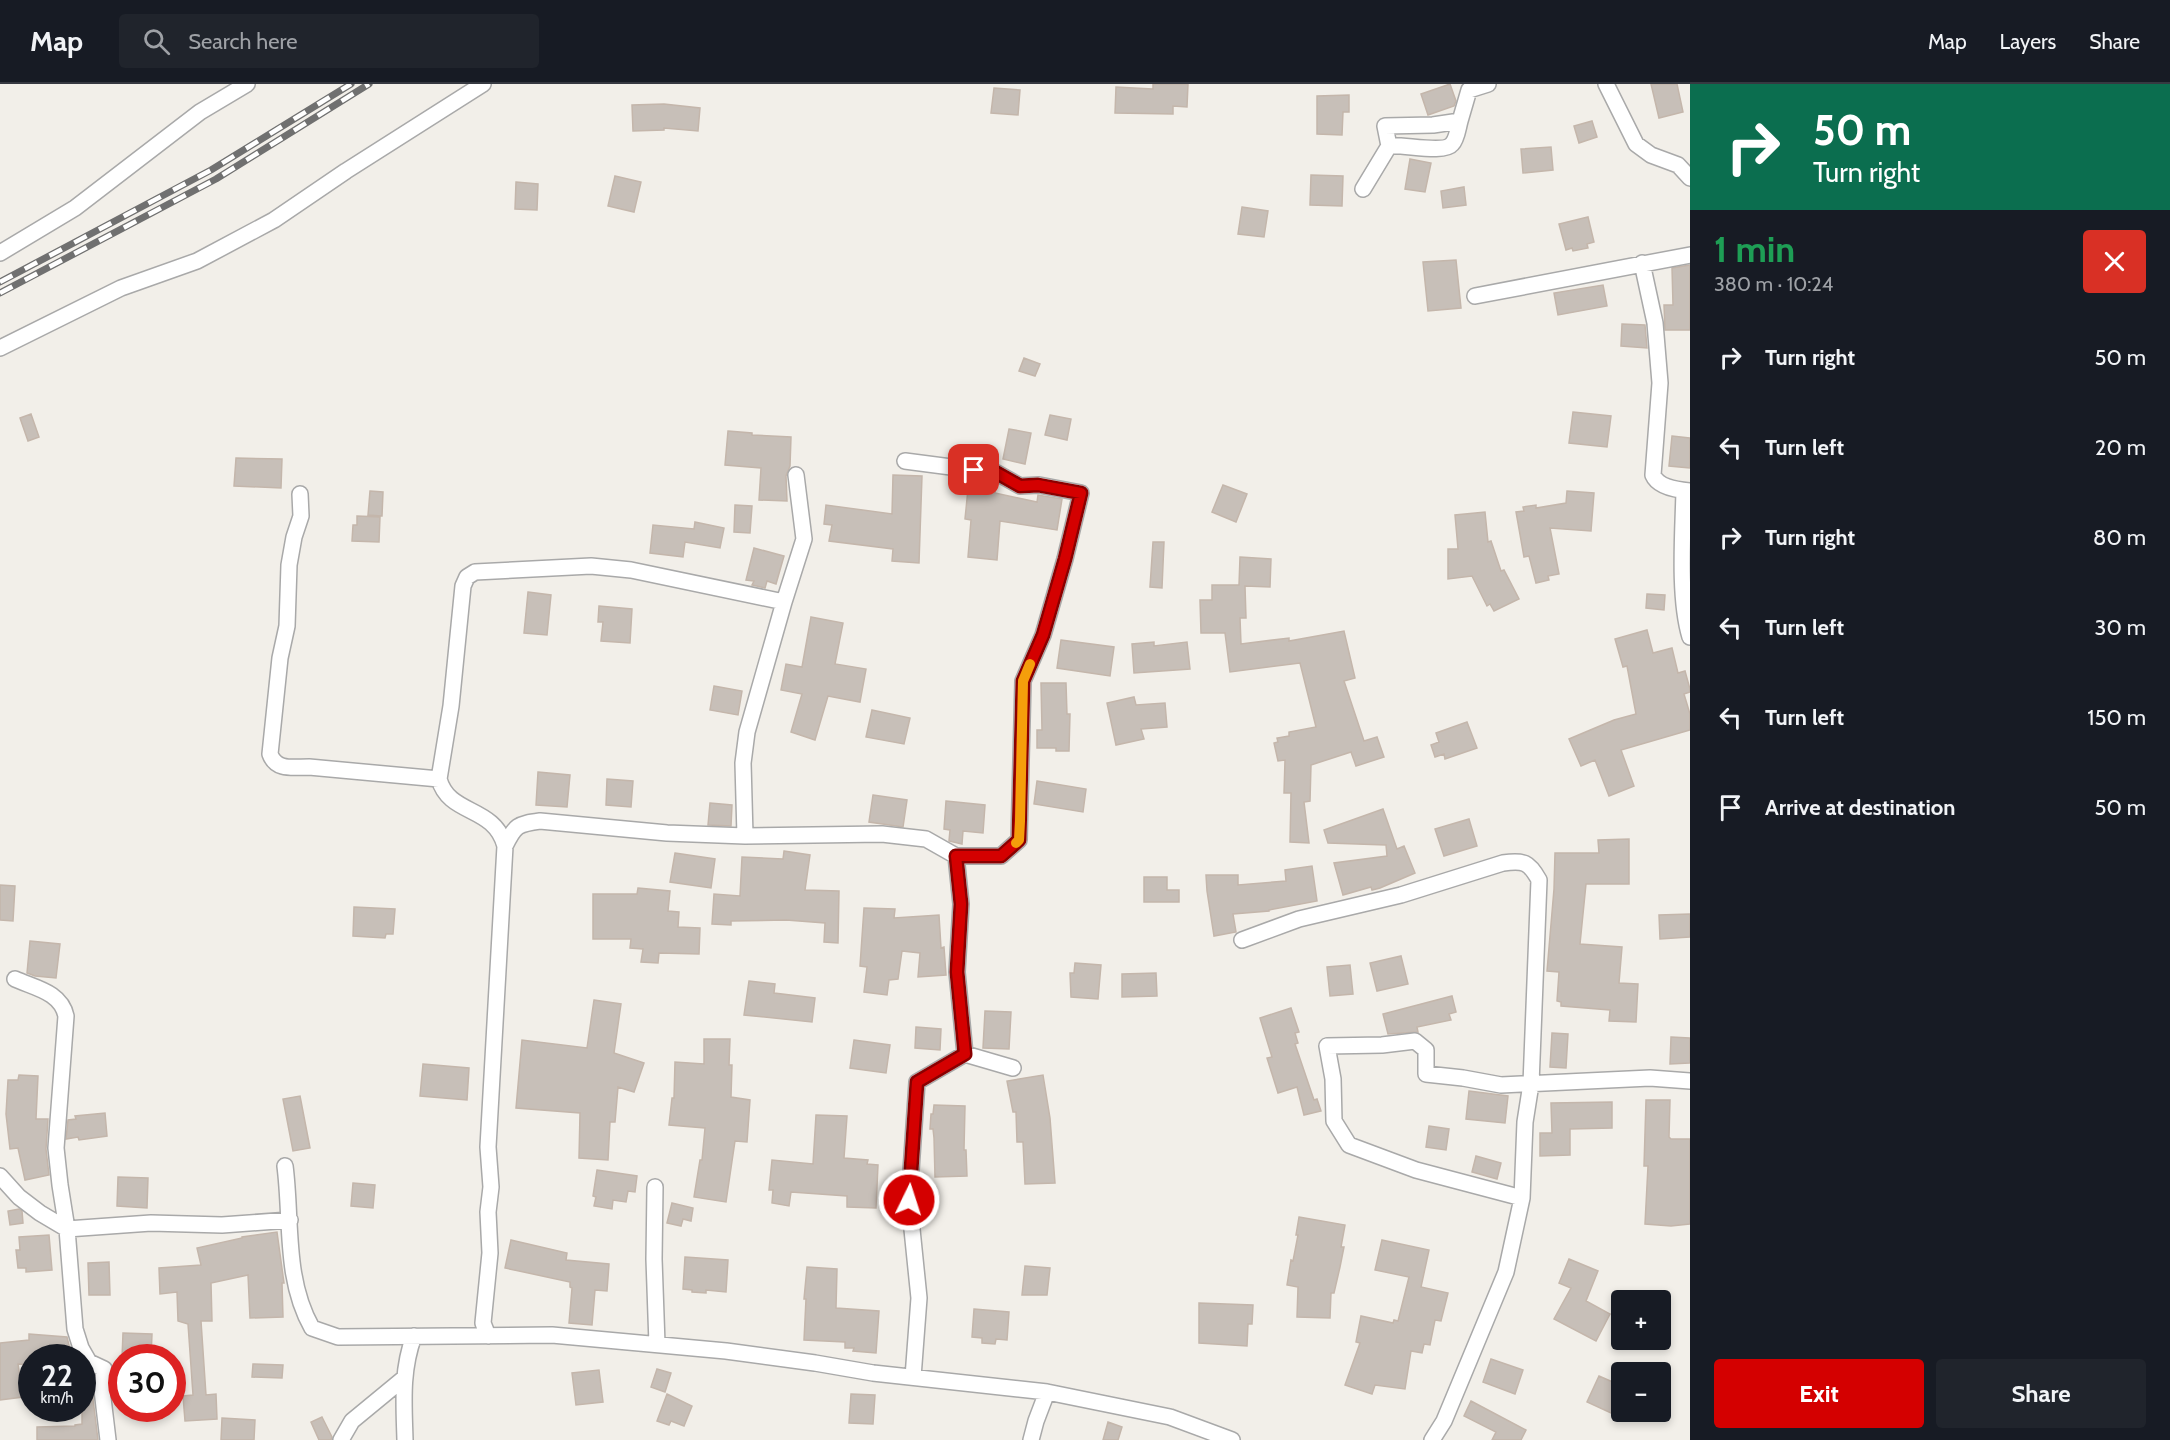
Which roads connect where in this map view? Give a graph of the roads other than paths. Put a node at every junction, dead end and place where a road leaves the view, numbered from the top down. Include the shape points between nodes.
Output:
1 (247, 84) edge
2 (483, 84) edge
3 (1488, 84) edge
4 (1606, 84) edge
5 (1469, 87) edge
6 (1460, 121) junction
7 (1389, 146) junction
8 (1690, 178) edge
9 (1363, 189) dead end
10 (0, 253) edge
11 (1690, 255) edge
12 (1642, 263) junction
13 (1475, 296) dead end
14 (0, 348) edge
15 (905, 461) dead end
16 (796, 475) dead end
17 (1687, 491) edge
18 (300, 494) dead end
19 (784, 602) junction
20 (1690, 637) edge
21 (439, 779) junction
22 (745, 836) junction
23 (504, 846) junction
24 (956, 856) junction
25 (1242, 940) dead end
26 (15, 979) dead end
27 (965, 1054) junction
28 (1013, 1068) dead end
29 (1690, 1081) edge
30 (1531, 1084) junction
31 (285, 1166) dead end
32 (0, 1176) edge
33 (655, 1187) dead end
34 (1522, 1198) junction
35 (290, 1220) junction
36 (67, 1229) junction
37 (414, 1336) junction
38 (488, 1336) junction
39 (657, 1344) junction
40 (913, 1377) junction
41 (403, 1379) junction
42 (1047, 1392) junction
43 (108, 1440) edge
44 (341, 1440) edge
45 (405, 1440) edge
46 (1031, 1440) edge
47 (1232, 1440) edge
48 (1432, 1440) edge

1 - 10 street via 200,112 75,208
2 - 14 street via 274,220 197,261 121,288
3 - 5 street
4 - 8 street via 1636,144 1651,155 1678,165
5 - 6 street
6 - 7 street via 1453,143 1444,149
6 - 7 street via 1385,126
7 - 9 street
11 - 12 street
12 - 13 street
12 - 17 street via 1655,323 1660,383 1653,475 1661,484
15 - 24 street via 997,473 1020,486 1038,485 1081,493 1043,635 1023,681 1019,840 1001,856
16 - 19 street via 804,539
17 - 20 street via 1683,578
18 - 21 street via 301,516 289,565 287,626 270,753 273,761 288,767
19 - 21 street via 601,567 475,572 463,586
19 - 22 street via 747,732 743,764
21 - 23 street via 442,790 458,805 475,811 498,828
22 - 23 street via 540,821 520,824
22 - 24 street via 882,834 927,839
23 - 38 street via 488,1148 490,1253 483,1323
24 - 27 street via 961,904 957,972
25 - 30 street via 1299,919 1401,895 1503,863 1518,861 1532,867 1539,880 1539,905
26 - 36 street via 57,997 64,1005 56,1148
27 - 28 street
27 - 40 street via 917,1082 909,1200 920,1298
29 - 30 street via 1650,1078
30 - 34 street
30 - 34 street via 1501,1085 1426,1074 1426,1050 1414,1041 1327,1046 1334,1121 1349,1145 1416,1170
31 - 35 street
32 - 36 street via 19,1197
33 - 39 street
34 - 48 street via 1506,1272 1444,1421
35 - 36 street
35 - 37 street via 294,1277 302,1311 312,1328 338,1337
36 - 43 street via 75,1329 88,1362 104,1369 102,1390
37 - 38 street
37 - 41 street
38 - 39 street via 552,1335
39 - 40 street
40 - 42 street
41 - 44 street via 352,1421
41 - 45 street
42 - 46 street
42 - 47 street via 1170,1417

